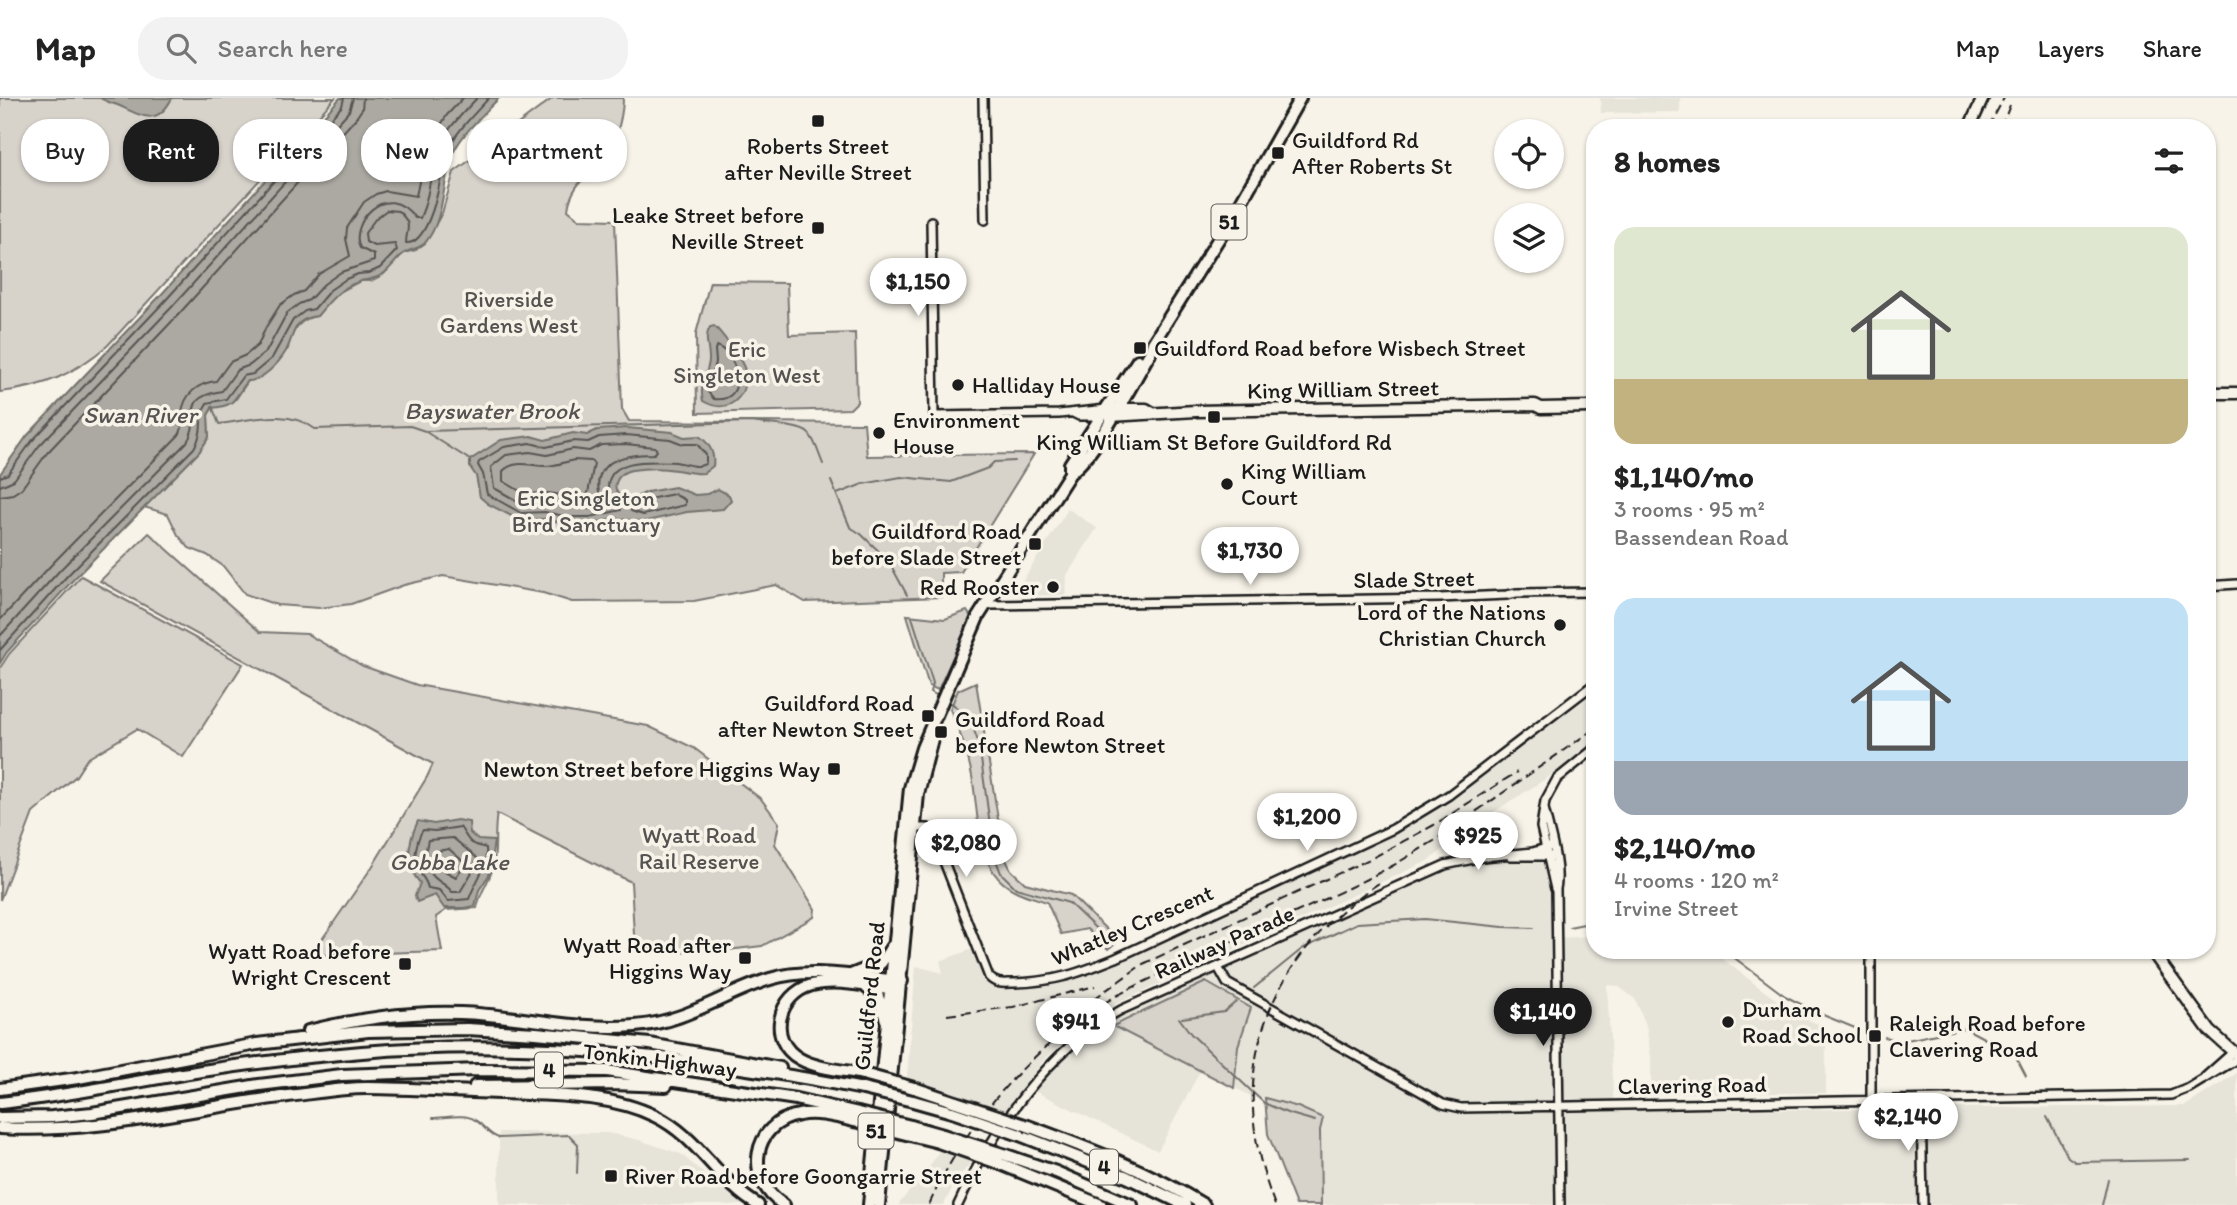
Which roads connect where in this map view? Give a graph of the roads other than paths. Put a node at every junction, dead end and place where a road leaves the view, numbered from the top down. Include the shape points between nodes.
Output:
1 (983, 98) edge
2 (1300, 98) edge
3 (1983, 98) edge
4 (1973, 119) edge
5 (985, 220) dead end
6 (931, 221) dead end
7 (1153, 343) junction
8 (1133, 382) junction
9 (2216, 393) edge
10 (2237, 393) edge
11 (1586, 405) edge
12 (1138, 408) junction
13 (1110, 412) junction
14 (1151, 412) junction
15 (2237, 584) edge
16 (2216, 585) edge
17 (1586, 594) edge
18 (987, 603) junction
19 (1586, 690) edge
20 (1586, 756) edge
21 (911, 828) junction
22 (1551, 852) junction
23 (897, 933) junction
24 (1871, 959) edge
25 (2157, 959) edge
26 (1218, 967) junction
27 (845, 976) junction
28 (897, 985) junction
29 (861, 986) junction
30 (887, 1023) junction
31 (257, 1044) junction
32 (2236, 1055) edge
33 (822, 1081) junction
34 (0, 1089) edge
35 (386, 1089) junction
36 (728, 1089) junction
37 (1871, 1101) junction
38 (1921, 1101) junction
39 (0, 1103) edge
40 (954, 1107) junction
41 (1558, 1107) junction
42 (859, 1117) junction
43 (0, 1118) edge
44 (0, 1128) edge
45 (1024, 1130) junction
46 (1004, 1160) junction
47 (870, 1200) edge
48 (758, 1205) edge
49 (784, 1205) edge
50 (863, 1205) edge
51 (879, 1205) edge
52 (958, 1205) edge
53 (1101, 1205) edge
54 (1132, 1205) edge
55 (1185, 1205) edge
56 (1204, 1205) edge
57 (1560, 1205) edge
58 (1923, 1205) edge

1 - 5 street
2 - 7 highway, Guildford Road / 51
3 - 4 main road
6 - 13 street, King William Street via 934,415
7 - 8 highway, Guildford Road / 51
7 - 13 highway, Guildford Road / 51 via 1144,350
8 - 12 main road via 1131,400
8 - 13 highway, Guildford Road / 51
9 - 10 main road
11 - 14 main road, King William Street
12 - 13 main road, King William Street
12 - 14 main road, King William Street
13 - 14 main road, King William Street
13 - 18 highway, Guildford Road / 51 via 1079,467 1070,473
15 - 16 street
17 - 18 street, Slade Street
18 - 21 highway, Guildford Road / 51 via 922,748 910,788
19 - 21 street, Whatley Crescent via 1449,796 1393,829 1128,953 1042,982 999,983 989,977 932,831
20 - 22 street via 1549,791 1544,808
21 - 23 highway, Guildford Road / 51
21 - 28 highway, Guildford Road / 51
22 - 26 street, Railway Parade via 1445,865
22 - 41 street via 1556,889
23 - 27 highway via 883,961
23 - 28 highway, Guildford Road / 51
24 - 37 street
25 - 32 main road via 2191,1008
26 - 41 street, Clavering Road via 1227,983 1443,1104 1461,1108
26 - 52 street, Railway Parade via 1095,1024 1065,1050 1037,1079 1000,1131
27 - 28 highway
27 - 31 highway via 809,973 770,979 685,1015 644,1026 589,1026 445,1013 364,1020
28 - 29 highway
28 - 30 highway, Guildford Road / 51
28 - 51 highway, Guildford Road / 51
29 - 30 highway via 877,994
29 - 40 highway, bridge via 815,984 801,989 785,1005 779,1026 781,1039 798,1058 914,1088
30 - 47 highway, Guildford Road / 51
31 - 33 highway, Tonkin Highway / 4 via 368,1031 467,1029 650,1044 797,1071
31 - 34 highway, Tonkin Highway / 4
32 - 38 street, Clavering Road via 2171,1095
33 - 39 highway, Tonkin Highway via 590,1051 441,1048 223,1068
33 - 40 highway, Tonkin Highway / 4, bridge
35 - 36 highway via 601,1084
35 - 44 highway via 290,1096 115,1124
35 - 48 highway via 572,1096 653,1115 689,1139
36 - 42 highway, Tonkin Highway / 4 via 796,1098
36 - 43 highway, Tonkin Highway / 4 via 607,1071 342,1075 52,1118
37 - 38 street, Clavering Road
37 - 41 street, Clavering Road
38 - 58 street
40 - 45 highway, Tonkin Highway / 4, bridge
41 - 57 street
42 - 46 highway, Tonkin Highway / 4, bridge
42 - 49 highway via 799,1115 768,1133 757,1161 760,1179
45 - 55 highway, Tonkin Highway / 4
45 - 56 highway via 1145,1172
46 - 53 highway
46 - 54 highway, Tonkin Highway / 4 via 1056,1172
47 - 50 highway

